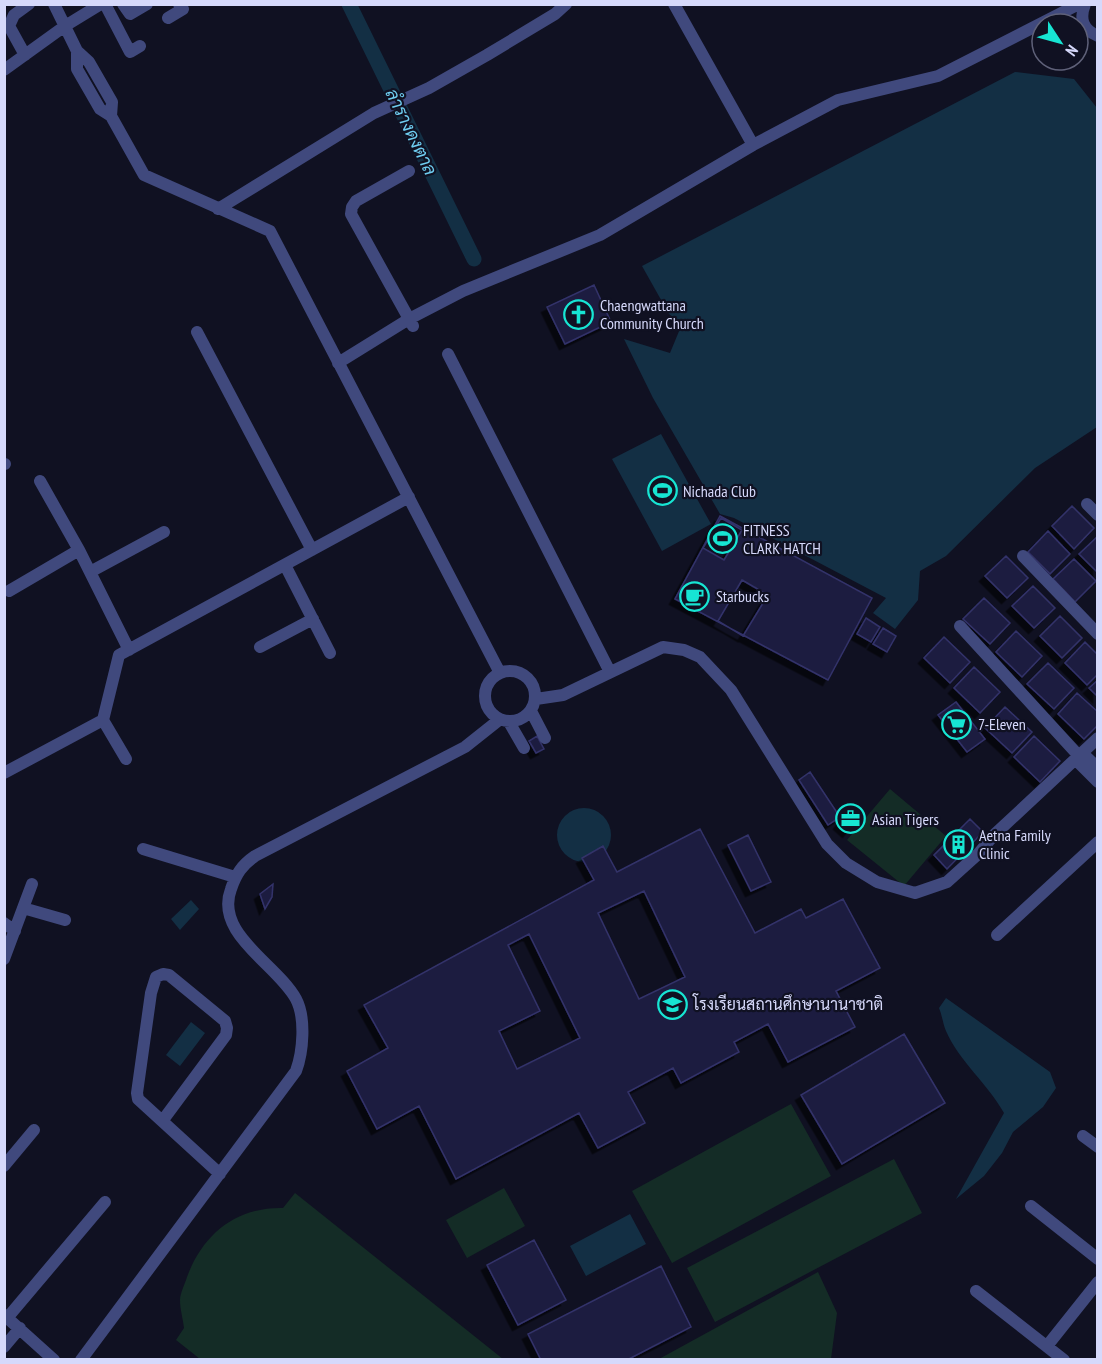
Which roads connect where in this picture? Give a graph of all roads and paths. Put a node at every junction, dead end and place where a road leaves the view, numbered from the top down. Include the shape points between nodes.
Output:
1 (29, 4) edge
2 (54, 4) edge
3 (103, 4) edge
4 (123, 4) edge
5 (147, 4) edge
6 (179, 4) edge
7 (566, 4) edge
8 (674, 4) edge
9 (1079, 4) edge
10 (1085, 4) edge
11 (168, 18) dead end
12 (65, 26) junction
13 (1028, 30) joint
14 (1096, 37) edge
15 (140, 46) dead end
16 (25, 55) junction
17 (4, 70) edge
18 (753, 145) junction
19 (409, 171) dead end
20 (218, 209) junction
21 (411, 323) junction
22 (196, 332) dead end
23 (448, 354) dead end
24 (338, 363) junction
25 (40, 481) dead end
26 (409, 497) junction
27 (1087, 504) dead end
28 (1098, 515) edge
29 (164, 532) dead end
30 (79, 550) junction
31 (312, 550) junction
32 (1023, 556) dead end
33 (285, 565) junction
34 (90, 572) junction
35 (9, 591) dead end
36 (313, 619) junction
37 (960, 626) dead end
38 (1098, 634) edge
39 (260, 646) dead end
40 (129, 650) junction
41 (330, 653) dead end
42 (610, 672) junction
43 (500, 673) junction
44 (536, 699) junction
45 (531, 711) junction
46 (103, 720) junction
47 (504, 721) junction
48 (544, 738) dead end
49 (1098, 738) edge
50 (524, 748) dead end
51 (1079, 756) junction
52 (126, 759) dead end
53 (1098, 768) edge
54 (4, 773) edge
55 (1098, 782) edge
56 (1098, 842) edge
57 (143, 849) dead end
58 (235, 877) junction
59 (32, 884) dead end
60 (23, 908) junction
61 (65, 920) dead end
62 (4, 923) edge
63 (15, 931) junction
64 (997, 935) dead end
65 (4, 959) edge
66 (163, 1120) junction
67 (34, 1130) dead end
68 (1083, 1136) dead end
69 (1098, 1147) edge
70 (4, 1166) edge
71 (220, 1174) junction
72 (105, 1202) dead end
73 (1031, 1206) dead end
74 (1098, 1259) edge
75 (1098, 1282) edge
76 (976, 1291) dead end
77 (6, 1316) edge
78 (20, 1328) junction
79 (1047, 1346) junction
80 (4, 1347) edge
81 (54, 1359) edge
82 (81, 1359) edge
83 (1064, 1359) edge

1 - 16 street via 14,15 9,26
2 - 12 street
3 - 12 street
3 - 15 street via 130,52
4 - 5 street via 130,15
6 - 11 street via 183,9
7 - 20 street via 429,88 374,113
8 - 18 street
9 - 13 street
10 - 14 street via 1083,24
12 - 16 street
12 - 20 street via 112,102 111,116 144,175
13 - 18 street via 938,76 838,100
16 - 17 street
18 - 21 street via 600,235 463,291
19 - 21 street via 356,201 351,214
20 - 24 street via 270,231
21 - 24 street
22 - 31 street
23 - 42 street
24 - 26 street
25 - 30 street
26 - 31 street
26 - 43 street
27 - 28 street
29 - 34 street
30 - 34 street
30 - 35 street
31 - 33 street
32 - 38 street
33 - 36 street
33 - 40 street
34 - 40 street
36 - 39 street
36 - 41 street
37 - 51 street
40 - 46 street via 119,655
42 - 44 street via 562,695
42 - 51 street via 663,647 700,657 731,690 827,844 846,863 877,882 915,893 947,882
43 - 44 street via 510,671 526,676 534,686
43 - 47 street via 490,680 485,700 488,710
44 - 45 street
45 - 47 street via 520,720
45 - 48 street
46 - 52 street
46 - 54 street
47 - 50 street
47 - 58 street via 465,747 255,856
49 - 51 street
51 - 53 street
51 - 55 street
56 - 64 street
57 - 58 street
58 - 71 street via 229,894 233,927 297,1001 301,1045 296,1071
59 - 60 street
60 - 61 street
60 - 63 street
62 - 63 street
63 - 65 street
66 - 66 street via 138,1100 137,1093 152,993 156,977 163,974 225,1021 227,1028 226,1035
66 - 71 street
67 - 70 street
68 - 69 street
71 - 82 street
72 - 77 street
73 - 74 street
75 - 79 street
76 - 79 street
77 - 78 street
78 - 80 street
78 - 81 street
79 - 83 street

